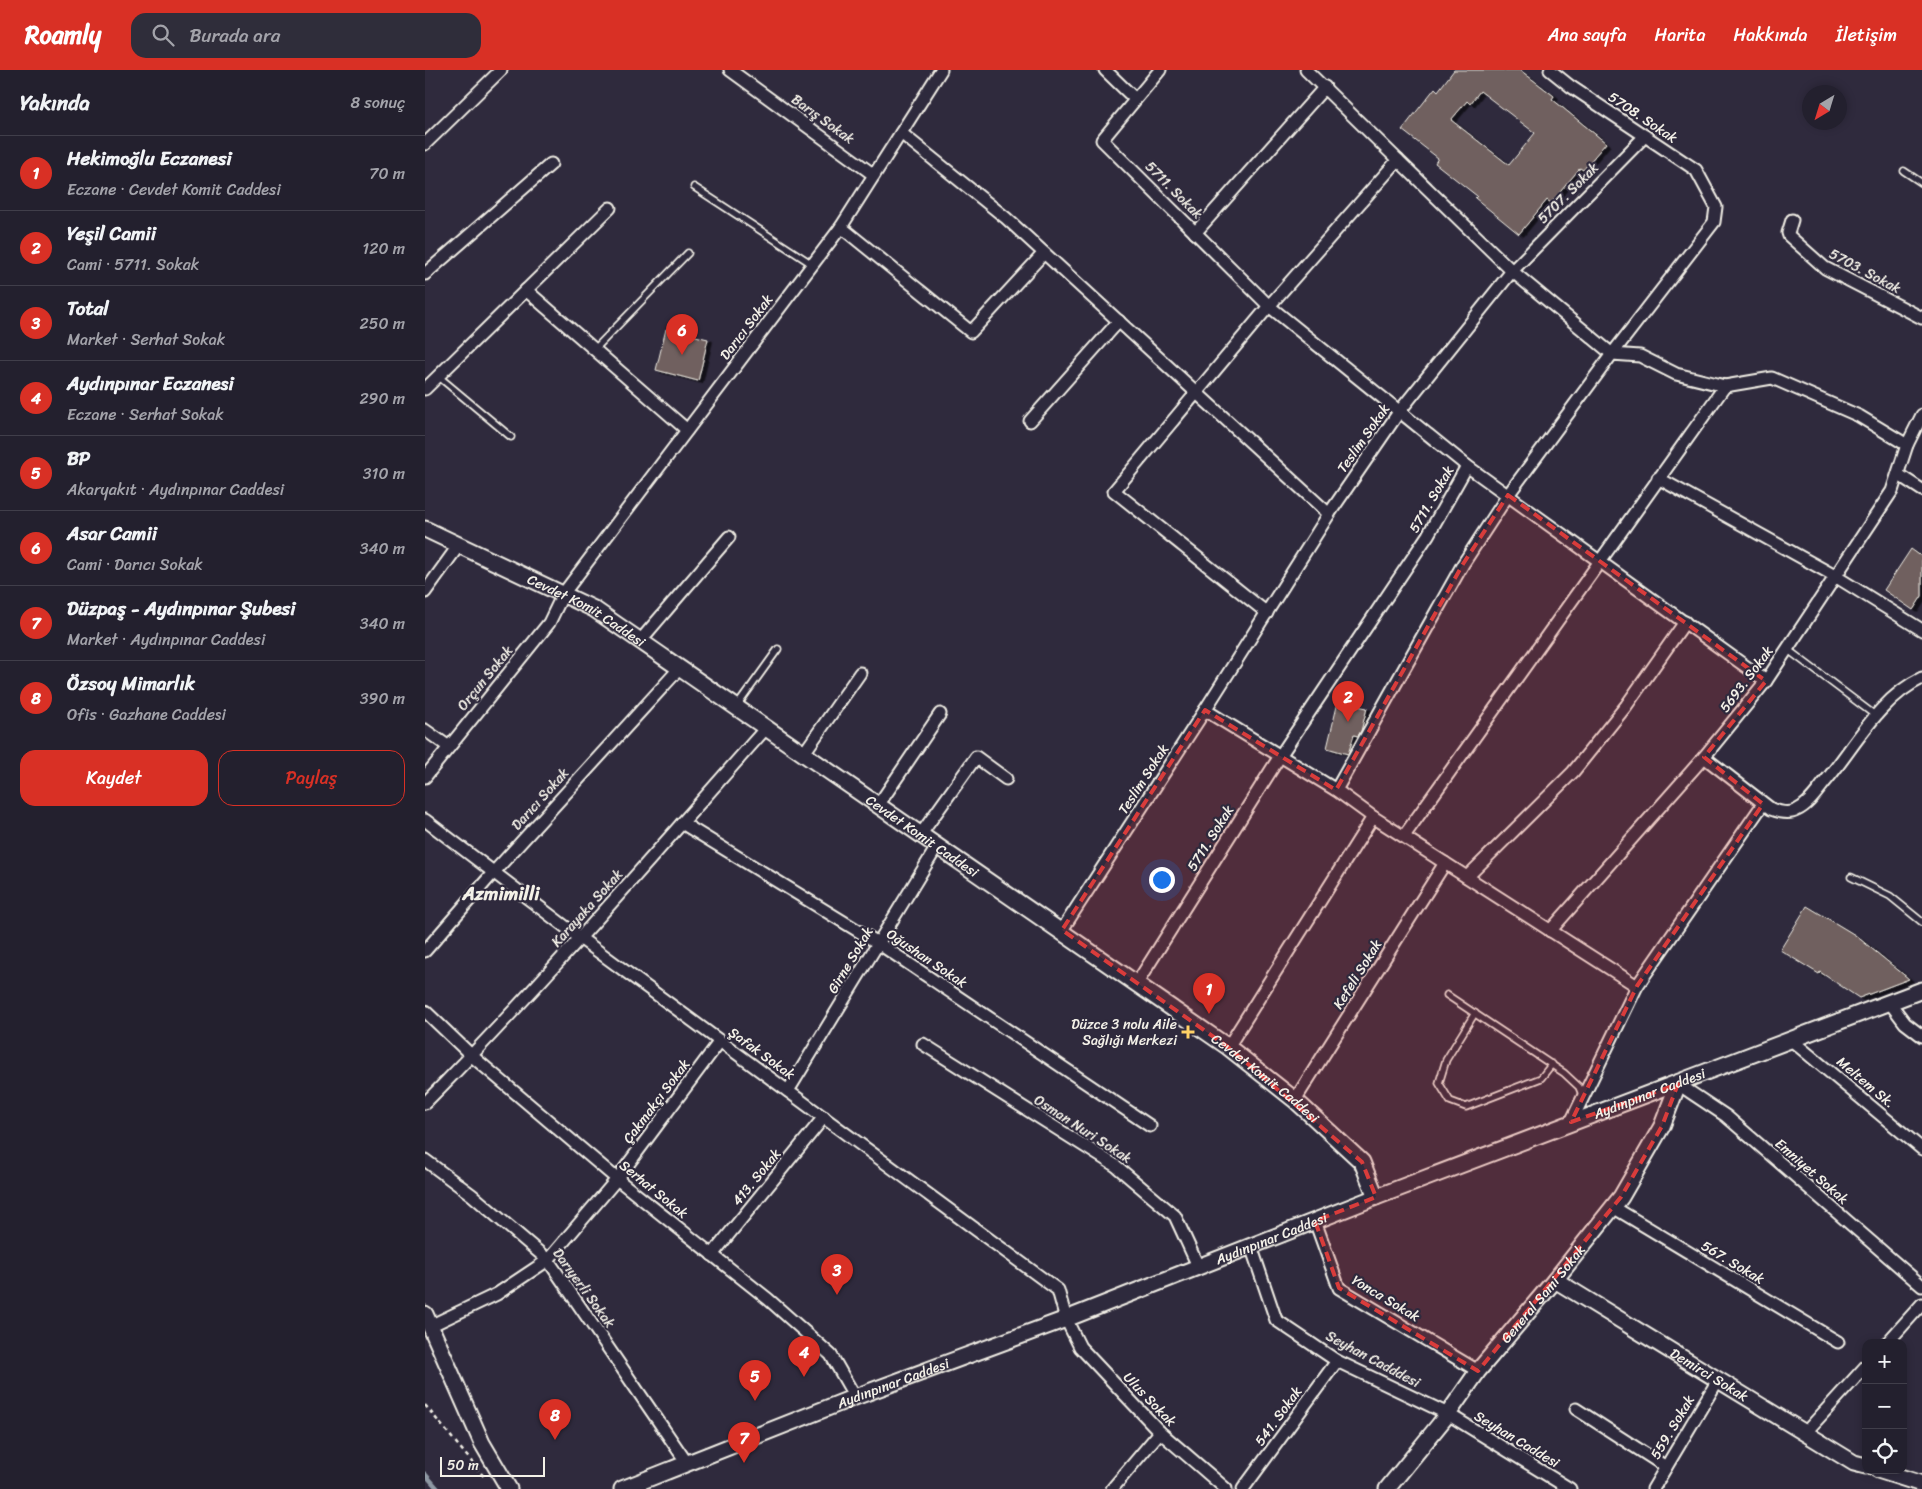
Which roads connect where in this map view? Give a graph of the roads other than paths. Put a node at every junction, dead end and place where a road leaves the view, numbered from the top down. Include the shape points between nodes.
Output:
1 (501, 70) edge
2 (730, 70) edge
3 (941, 70) edge
4 (1105, 70) edge
5 (1160, 70) edge
6 (1306, 70) edge
7 (1550, 70) edge
8 (1325, 87) junction
9 (1135, 99) junction
10 (901, 132) junction
11 (1645, 136) junction
12 (425, 144) edge
13 (1398, 160) junction
14 (551, 164) dead end
15 (1904, 171) dead end
16 (874, 175) junction
17 (1922, 183) edge
18 (694, 187) dead end
19 (610, 208) dead end
20 (1792, 220) dead end
21 (841, 227) junction
22 (1195, 233) junction
23 (688, 253) dead end
24 (1044, 253) junction
25 (812, 264) junction
26 (1512, 272) junction
27 (425, 274) edge
28 (526, 290) junction
29 (1269, 306) junction
30 (1922, 318) edge
31 (1119, 321) junction
32 (594, 350) junction
33 (1612, 354) junction
34 (439, 376) junction
35 (1725, 386) junction
36 (425, 389) edge
37 (1196, 392) junction
38 (1399, 412) junction
39 (1922, 415) edge
40 (1030, 421) dead end
41 (687, 430) junction
42 (511, 437) dead end
43 (1907, 445) junction
44 (1467, 466) junction
45 (1899, 475) junction
46 (1658, 478) junction
47 (1922, 490) edge
48 (1508, 495) junction
49 (1329, 514) junction
50 (425, 530) edge
51 (729, 537) dead end
52 (459, 545) junction
53 (1601, 562) junction
54 (1835, 576) junction
55 (425, 592) edge
56 (563, 594) junction
57 (1267, 613) junction
58 (1685, 622) junction
59 (1922, 630) edge
60 (640, 642) junction
61 (778, 648) dead end
62 (1787, 649) junction
63 (679, 669) junction
64 (860, 673) dead end
65 (1766, 681) junction
66 (1920, 681) edge
67 (736, 708) junction
68 (1205, 710) junction
69 (940, 714) dead end
70 (1876, 716) junction
71 (767, 728) junction
72 (425, 730) edge
73 (449, 747) junction
74 (804, 753) junction
75 (1280, 756) junction
76 (1705, 757) junction
77 (425, 777) edge
78 (1006, 780) dead end
79 (1336, 790) junction
80 (879, 804) junction
81 (1763, 804) junction
82 (1373, 817) junction
83 (425, 820) edge
84 (683, 823) junction
85 (921, 834) junction
86 (1404, 836) junction
87 (938, 846) junction
88 (1445, 863) junction
89 (493, 873) junction
90 (1851, 877) dead end
91 (1467, 878) junction
92 (1922, 922) edge
93 (1062, 930) junction
94 (1550, 931) junction
95 (580, 938) junction
96 (878, 943) junction
97 (425, 952) edge
98 (1137, 983) junction
99 (1637, 986) junction
100 (1922, 990) edge
101 (1447, 994) dead end
102 (1890, 1003) junction
103 (425, 1011) edge
104 (1475, 1013) junction
105 (1922, 1036) edge
106 (1790, 1039) junction
107 (720, 1041) junction
108 (923, 1044) dead end
109 (1228, 1047) junction
110 (472, 1056) junction
111 (1552, 1064) junction
112 (1678, 1084) junction
113 (788, 1091) junction
114 (1583, 1097) junction
115 (1295, 1100) junction
116 (425, 1103) edge
117 (824, 1117) junction
118 (1571, 1122) junction
119 (1150, 1126) dead end
120 (1922, 1149) edge
121 (425, 1160) edge
122 (617, 1179) junction
123 (1376, 1196) junction
124 (1613, 1207) junction
125 (1315, 1221) junction
126 (1251, 1246) junction
127 (712, 1255) junction
128 (548, 1260) junction
129 (1198, 1266) junction
130 (1555, 1280) junction
131 (1922, 1286) edge
132 (1922, 1304) edge
133 (428, 1319) edge
134 (1066, 1319) junction
135 (1891, 1339) edge
136 (1838, 1342) dead end
137 (1337, 1360) junction
138 (1862, 1370) edge
139 (1478, 1371) junction
140 (1718, 1380) junction
141 (855, 1397) junction
142 (1576, 1409) dead end
143 (1447, 1414) junction
144 (1160, 1432) junction
145 (1805, 1433) junction
146 (687, 1463) junction
147 (1862, 1465) edge
148 (1666, 1466) junction
149 (1887, 1474) edge
150 (1911, 1484) edge
151 (509, 1489) edge
152 (622, 1489) edge
153 (1112, 1489) edge
154 (1226, 1489) edge
155 (1243, 1489) edge
156 (1387, 1489) edge
157 (1571, 1489) edge
158 (1653, 1489) edge

1 - 12 street
2 - 16 street, Barış Sokak
3 - 10 street, Darıcı Sokak
4 - 9 street
5 - 9 street, 5711. Sokak
6 - 8 street
7 - 11 street, 5708. Sokak
8 - 13 street
8 - 22 street
9 - 22 street, 5711. Sokak via 1102,140
10 - 16 street, Darıcı Sokak
10 - 24 street
11 - 26 street, 5707. Sokak
11 - 33 street, 5708. Sokak via 1696,170 1716,207 1714,222
13 - 26 street
13 - 29 street
14 - 27 street
15 - 17 lane
16 - 21 street, Darıcı Sokak
18 - 25 lane
19 - 28 street
20 - 30 street, 5703. Sokak via 1789,236 1813,259
21 - 24 street via 971,332
21 - 25 street, Darıcı Sokak
22 - 29 street, 5711. Sokak
23 - 32 lane
24 - 31 street
25 - 41 street, Darıcı Sokak
26 - 33 street
26 - 38 street, Teslim Sokak
28 - 32 street
28 - 34 street
29 - 37 street
29 - 38 street, 5711. Sokak
31 - 37 street
31 - 40 street
32 - 41 street
33 - 35 street via 1640,356 1676,374
33 - 48 street
34 - 36 street
34 - 42 lane
35 - 43 street via 1772,378 1859,416
35 - 46 street
37 - 49 street
37 - 57 street via 1114,491
38 - 44 street, 5711. Sokak
38 - 49 street, Teslim Sokak
39 - 43 street, 5693. Sokak
41 - 56 street, Darıcı Sokak
43 - 45 street, 5693. Sokak
44 - 48 street
44 - 75 street, 5711. Sokak via 1428,535
45 - 47 street
45 - 54 street, 5693. Sokak via 1892,492
46 - 53 street
46 - 54 street
48 - 53 street
48 - 79 street via 1463,564
49 - 57 street, Teslim Sokak
50 - 52 street, Cevdet Komit Caddesi
51 - 60 street
52 - 55 street
52 - 56 street, Cevdet Komit Caddesi
53 - 58 street
53 - 86 street
54 - 59 street
54 - 62 street, 5693. Sokak
56 - 60 street, Cevdet Komit Caddesi via 594,608
56 - 73 street, Orçun Sokak via 549,622
57 - 68 street, Teslim Sokak
58 - 65 street
58 - 91 street via 1626,706 1573,772
60 - 63 street, Cevdet Komit Caddesi
61 - 67 lane
62 - 65 street, 5693. Sokak
62 - 70 lane
63 - 67 street, Cevdet Komit Caddesi
63 - 89 street, Darıcı Sokak
64 - 74 street
65 - 76 street, 5693. Sokak
66 - 70 street via 1901,691
67 - 71 street, Cevdet Komit Caddesi
68 - 75 street
68 - 93 street, Teslim Sokak
69 - 80 street
70 - 81 street via 1833,773 1797,811 1781,813
71 - 74 street, Cevdet Komit Caddesi
71 - 84 street, Karayaka Sokak
72 - 73 street
73 - 77 street, Orçun Sokak
74 - 80 street, Cevdet Komit Caddesi
75 - 79 street
75 - 98 street, 5711. Sokak
76 - 81 street
76 - 94 street, 5693. Sokak
78 - 85 street via 977,757
79 - 82 street
80 - 85 street, Cevdet Komit Caddesi
81 - 99 street
82 - 86 street
82 - 109 street
83 - 89 street, Şafak Sokak
84 - 95 street, Karayaka Sokak
84 - 96 street, Oğushan Sokak
85 - 87 street, Cevdet Komit Caddesi
86 - 88 street
87 - 93 street, Cevdet Komit Caddesi
87 - 96 street, Girne Sokak
88 - 91 street
88 - 115 street, Kefeli Sokak
89 - 95 street, Şafak Sokak
89 - 97 street, Darıcı Sokak
90 - 92 lane via 1890,896
91 - 94 street
93 - 98 street, Cevdet Komit Caddesi
94 - 99 street
95 - 107 street, Şafak Sokak
95 - 110 street, Karayaka Sokak
96 - 113 street, Girne Sokak
96 - 119 street, Oğushan Sokak
98 - 109 street, Cevdet Komit Caddesi
99 - 114 street
100 - 102 street, Aydınpınar Caddesi
101 - 104 lane
102 - 105 street via 1905,1023
102 - 106 street, Aydınpınar Caddesi
103 - 110 street, Serhat Sokak
104 - 111 lane
104 - 111 lane via 1441,1071 1439,1083 1455,1104 1466,1107 1541,1078
106 - 112 street, Aydınpınar Caddesi
106 - 120 street, Meltem Sk.
107 - 113 street, Şafak Sokak
107 - 122 street, Çakmakçı Sokak
108 - 129 street, Osman Nuri Sokak via 1116,1166 1175,1216
109 - 115 street, Cevdet Komit Caddesi
110 - 116 street, Karayaka Sokak
110 - 122 street, Serhat Sokak
111 - 114 lane via 1579,1087
112 - 118 street, Aydınpınar Caddesi
112 - 124 street, General Sami Sokak via 1662,1126
112 - 131 street, Emniyet Sokak via 1726,1116
113 - 117 street, Şafak Sokak
114 - 118 street
115 - 123 street, Cevdet Komit Caddesi via 1362,1162
117 - 127 street, 413. Sokak
117 - 134 street, Şafak Sokak via 1058,1290
118 - 123 street, Aydınpınar Caddesi
121 - 128 street, Darıyerli Sokak
122 - 127 street, Serhat Sokak
122 - 128 street, Çakmakçı Sokak
123 - 125 street, Aydınpınar Caddesi
124 - 130 street, General Sami Sokak
124 - 136 street, 567. Sokak
125 - 126 street, Aydınpınar Caddesi
125 - 139 street, Yonca Sokak via 1339,1288
126 - 129 street, Aydınpınar Caddesi
126 - 137 street, Seyhan Cadddesi via 1276,1320
127 - 141 street, Serhat Sokak via 831,1355
128 - 133 street, Çakmakçı Sokak via 497,1294
128 - 146 street, Darıyerli Sokak
129 - 134 street, Aydınpınar Caddesi
130 - 139 street, General Sami Sokak
130 - 140 street, Demirci Sokak
132 - 135 street
133 - 151 street via 482,1442
134 - 141 street, Aydınpınar Caddesi
134 - 144 street, Ulus Sokak via 1080,1348
137 - 143 street, Seyhan Cadddesi
137 - 155 street, 541. Sokak
138 - 145 street
139 - 143 street, General Sami Sokak
140 - 145 street, Demirci Sokak
140 - 148 street, 559. Sokak
141 - 146 street, Aydınpınar Caddesi
142 - 148 street
143 - 156 street, General Sami Sokak
143 - 157 street, Seyhan Caddesi
144 - 153 street
144 - 154 street, Ulus Sokak
145 - 147 street, Demirci Sokak
146 - 152 street, Aydınpınar Caddesi
148 - 158 street, 559. Sokak
149 - 150 street

